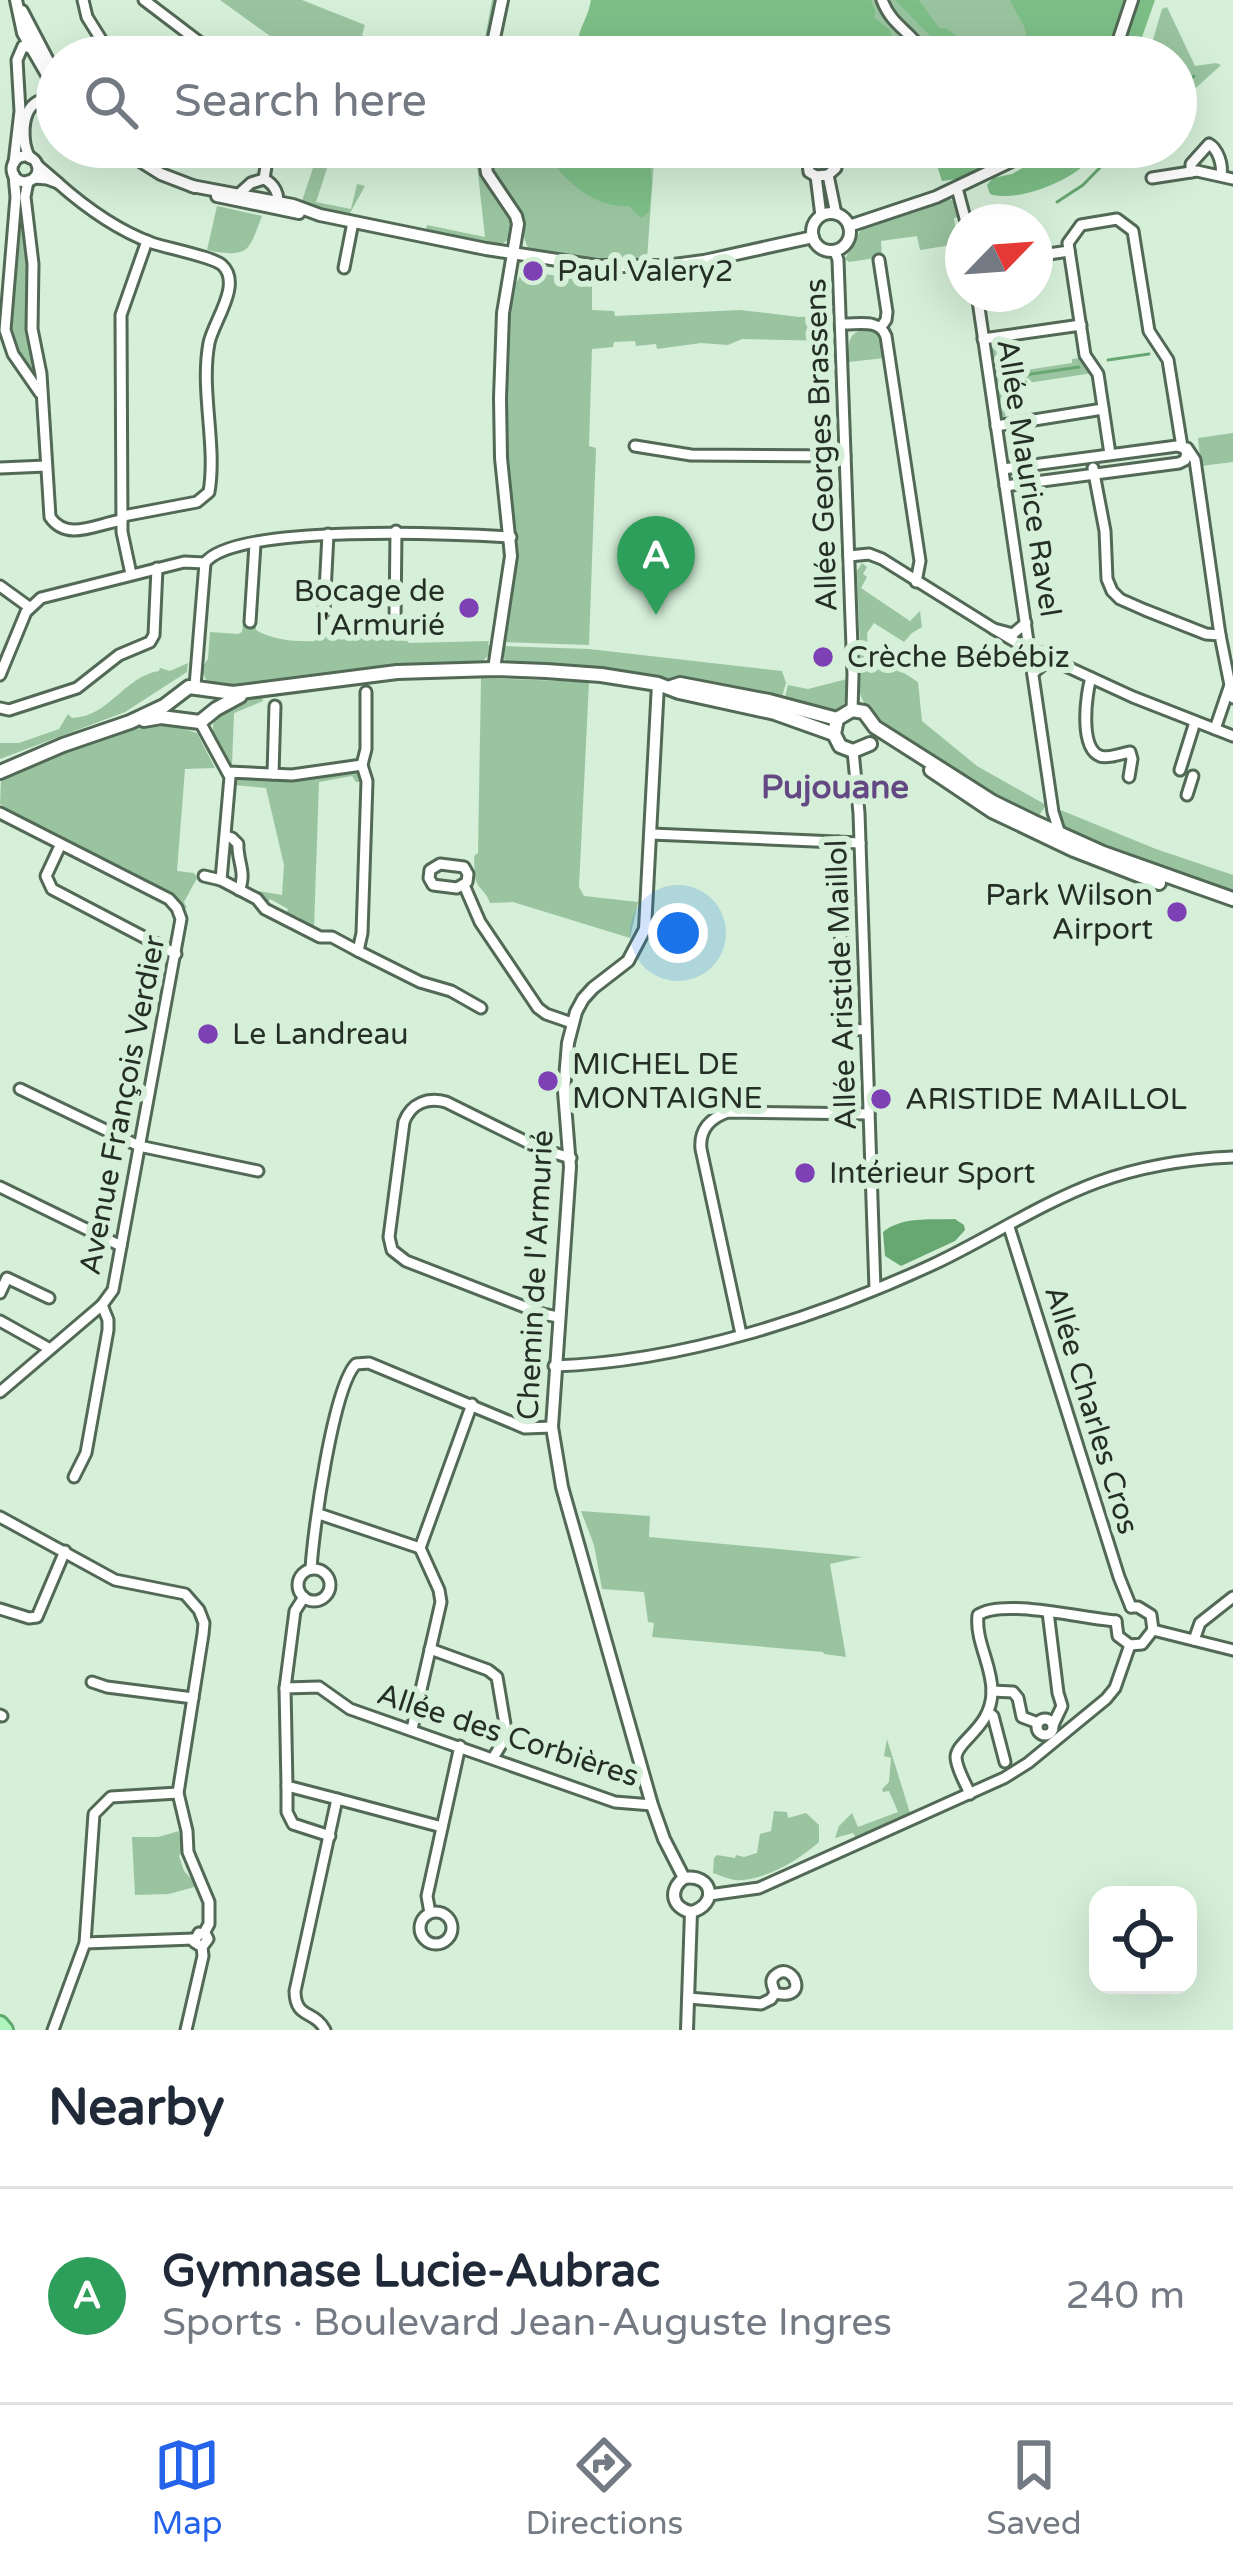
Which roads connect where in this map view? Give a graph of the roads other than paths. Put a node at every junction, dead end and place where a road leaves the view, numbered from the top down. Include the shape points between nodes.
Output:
1 (83, 0) edge
2 (144, 0) edge
3 (502, 0) edge
4 (882, 0) edge
5 (1132, 0) edge
6 (17, 1) edge
7 (99, 36) edge
8 (191, 36) edge
9 (494, 36) edge
10 (911, 36) edge
11 (1120, 36) edge
12 (36, 44) edge
13 (29, 46) junction
14 (36, 57) edge
15 (36, 57) edge
16 (19, 74) junction
17 (36, 88) edge
18 (36, 103) edge
19 (1197, 157) edge
20 (34, 161) junction
21 (14, 163) junction
22 (42, 168) edge
23 (151, 168) edge
24 (266, 168) edge
25 (487, 168) edge
26 (807, 168) edge
27 (836, 168) edge
28 (998, 168) edge
29 (1190, 168) edge
30 (1190, 172) junction
31 (14, 175) junction
32 (822, 176) junction
33 (1227, 177) edge
34 (1152, 178) dead end
35 (264, 179) junction
36 (31, 180) junction
37 (58, 183) junction
38 (957, 188) junction
39 (244, 199) junction
40 (963, 204) edge
41 (275, 206) junction
42 (836, 214) junction
43 (821, 216) junction
44 (353, 222) junction
45 (849, 226) junction
46 (813, 237) junction
47 (147, 241) junction
48 (1069, 250) junction
49 (835, 251) junction
50 (1053, 253) edge
51 (513, 254) junction
52 (879, 260) dead end
53 (344, 268) dead end
54 (979, 312) edge
55 (841, 324) junction
56 (1081, 325) junction
57 (881, 327) junction
58 (983, 339) junction
59 (41, 395) junction
60 (1103, 410) junction
61 (996, 426) junction
62 (635, 446) dead end
63 (1183, 447) junction
64 (1110, 454) junction
65 (845, 456) junction
66 (1091, 457) junction
67 (2, 465) edge
68 (46, 466) junction
69 (1003, 469) junction
70 (1094, 473) junction
71 (1005, 486) junction
72 (122, 518) junction
73 (396, 532) junction
74 (328, 534) junction
75 (511, 537) junction
76 (255, 544) junction
77 (849, 556) junction
78 (205, 563) junction
79 (157, 568) junction
80 (131, 574) junction
81 (916, 581) junction
82 (0, 586) edge
83 (29, 607) junction
84 (394, 621) dead end
85 (250, 622) dead end
86 (1026, 623) junction
87 (994, 629) junction
88 (323, 630) dead end
89 (1220, 635) junction
90 (1030, 649) junction
91 (1059, 663) junction
92 (494, 669) junction
93 (1034, 673) junction
94 (0, 675) edge
95 (1091, 679) junction
96 (664, 685) junction
97 (1229, 685) junction
98 (200, 688) junction
99 (253, 691) junction
100 (366, 692) dead end
101 (178, 696) junction
102 (1233, 698) edge
103 (275, 706) dead end
104 (0, 708) edge
105 (852, 710) junction
106 (198, 718) junction
107 (130, 722) junction
108 (1195, 722) junction
109 (836, 726) junction
110 (875, 728) junction
111 (1215, 729) junction
112 (1233, 735) edge
113 (870, 744) junction
114 (853, 751) junction
115 (362, 765) junction
116 (1180, 770) dead end
117 (0, 772) edge
118 (229, 772) junction
119 (273, 774) junction
120 (1193, 776) dead end
121 (1129, 777) dead end
122 (1187, 795) dead end
123 (1053, 812) junction
124 (0, 813) edge
125 (1034, 822) junction
126 (651, 834) junction
127 (1060, 835) junction
128 (226, 836) junction
129 (838, 842) junction
130 (860, 843) junction
131 (60, 845) junction
132 (204, 877) dead end
133 (221, 880) junction
134 (464, 885) dead end
135 (239, 890) junction
136 (1233, 903) edge
137 (358, 951) junction
138 (176, 954) junction
139 (481, 1008) dead end
140 (572, 1023) junction
141 (866, 1030) junction
142 (20, 1089) dead end
143 (869, 1114) junction
144 (140, 1146) junction
145 (1233, 1157) edge
146 (571, 1158) junction
147 (257, 1171) dead end
148 (0, 1187) edge
149 (1009, 1227) junction
150 (121, 1246) junction
151 (875, 1289) junction
152 (0, 1293) edge
153 (49, 1298) dead end
154 (102, 1305) junction
155 (558, 1317) junction
156 (0, 1321) edge
157 (741, 1334) junction
158 (50, 1349) junction
159 (554, 1366) junction
160 (0, 1392) edge
161 (472, 1404) junction
162 (552, 1427) junction
163 (74, 1477) dead end
164 (319, 1514) junction
165 (0, 1517) edge
166 (420, 1548) junction
167 (64, 1551) junction
168 (311, 1569) junction
169 (304, 1597) junction
170 (1233, 1597) edge
171 (216, 1607) dead end
172 (1131, 1607) junction
173 (0, 1609) edge
174 (1048, 1612) junction
175 (201, 1614) junction
176 (1116, 1621) junction
177 (1154, 1630) junction
178 (1194, 1640) junction
179 (1130, 1645) junction
180 (430, 1649) junction
181 (1233, 1650) edge
182 (92, 1682) dead end
183 (285, 1688) junction
184 (992, 1691) junction
185 (193, 1698) junction
186 (988, 1712) junction
187 (412, 1729) junction
188 (460, 1746) junction
189 (493, 1758) junction
190 (1005, 1762) dead end
191 (286, 1786) junction
192 (178, 1793) junction
193 (970, 1794) junction
194 (337, 1799) junction
195 (652, 1805) junction
196 (442, 1827) junction
197 (330, 1836) junction
198 (683, 1878) junction
199 (709, 1894) junction
200 (691, 1912) junction
201 (430, 1913) dead end
202 (200, 1940) junction
203 (85, 1943) junction
204 (775, 1993) dead end
205 (688, 1998) junction
206 (53, 2030) edge
207 (186, 2030) edge
208 (326, 2030) edge
209 (687, 2030) edge

1 - 7 street
2 - 8 street
3 - 9 street
4 - 10 street
5 - 11 street
6 - 12 street
6 - 13 street
13 - 14 street
13 - 15 street
13 - 16 street via 18,54
16 - 17 street
16 - 21 street
18 - 20 street via 23,144
19 - 33 street via 1209,144
20 - 21 street
20 - 36 street
21 - 31 street
22 - 37 street
23 - 39 street
24 - 35 street
25 - 51 street via 516,216
26 - 32 street
27 - 32 street
28 - 38 street
29 - 30 street
30 - 33 street
30 - 34 street
31 - 36 street
31 - 59 street via 5,329
32 - 42 street
32 - 43 street
35 - 39 street via 248,184
35 - 41 street via 276,190
36 - 37 street
36 - 59 street via 25,197
37 - 47 street
38 - 40 street
38 - 45 street
39 - 41 street
41 - 44 street
42 - 43 street
42 - 45 street
43 - 46 street
44 - 51 street
44 - 53 street
45 - 49 street via 848,242
46 - 49 street
46 - 51 street via 666,266
47 - 72 street via 121,315
47 - 72 street via 217,262 230,283 208,354 209,490 197,502
48 - 50 street
48 - 56 street
48 - 63 street via 1082,224 1118,219 1132,230 1149,332 1168,359
49 - 55 street, Allée Georges Brassens
51 - 75 street via 500,419
52 - 57 street via 887,312
54 - 58 street, Allée Maurice Ravel
55 - 57 street
55 - 65 street, Allée Georges Brassens
56 - 58 street
56 - 60 street
57 - 81 street via 920,561
58 - 61 street, Allée Maurice Ravel
59 - 68 street
60 - 61 street
60 - 64 street
61 - 69 street, Allée Maurice Ravel
62 - 65 street via 691,455
63 - 64 street
63 - 70 street via 1180,464
63 - 89 street via 1196,460
64 - 66 street
65 - 77 street, Allée Georges Brassens
66 - 69 street
66 - 70 street
67 - 68 street
68 - 72 street via 57,527
69 - 71 street, Allée Maurice Ravel
70 - 71 street
70 - 89 street via 1112,591
71 - 86 street, Allée Maurice Ravel
72 - 80 street
73 - 74 street
73 - 75 street
73 - 84 street
74 - 76 street
74 - 88 street
75 - 92 street
76 - 78 street
76 - 85 street
77 - 81 street via 874,555
77 - 105 street, Allée Georges Brassens
78 - 79 street
78 - 98 street
79 - 80 street
79 - 104 street via 150,642 76,688
80 - 83 street
81 - 87 street
82 - 83 street
83 - 94 street
86 - 87 street via 1012,634
86 - 90 street, Allée Maurice Ravel
87 - 90 street
89 - 97 street
90 - 91 street
90 - 93 street, Allée Maurice Ravel
91 - 93 street via 1040,664
91 - 95 street
92 - 96 main road
92 - 99 main road
93 - 123 street, Allée Maurice Ravel
95 - 108 street
95 - 121 street via 1085,716 1092,747 1104,757 1130,752
96 - 109 main road via 734,694
96 - 126 street
97 - 102 street
97 - 111 street
98 - 99 main road
98 - 101 main road
98 - 106 main road via 212,700
99 - 106 main road
100 - 115 street
101 - 106 main road via 176,709
101 - 107 main road
103 - 119 street
105 - 109 main road
105 - 110 main road
106 - 107 main road
106 - 118 street
107 - 117 main road
108 - 111 street
108 - 116 street
109 - 114 main road via 840,746
110 - 113 main road
110 - 125 main road
111 - 112 street
113 - 114 main road
113 - 136 main road via 892,747 992,812 1074,850
114 - 130 street, Allée Aristide Maillol
115 - 119 street
115 - 137 street
118 - 119 street
118 - 128 street
120 - 122 street
123 - 125 street
123 - 127 street, Allée Maurice Ravel
124 - 131 street, Avenue François Verdier
125 - 127 main road
126 - 129 street
126 - 140 street via 644,935 628,961 583,999
127 - 136 main road
128 - 133 street
128 - 135 street via 238,844
129 - 130 street
129 - 141 street via 843,1029
130 - 141 street, Allée Aristide Maillol
131 - 138 street, Avenue François Verdier via 171,901 181,917
131 - 138 street via 46,876 52,890
132 - 133 street
133 - 135 street
134 - 140 street via 479,922 538,1008
135 - 137 street
137 - 139 street
138 - 144 street, Avenue François Verdier
140 - 146 street, Chemin de l'Armurié via 564,1070
141 - 143 street, Allée Aristide Maillol
142 - 144 street
143 - 151 street, Allée Aristide Maillol
143 - 157 street via 728,1112 703,1132
144 - 147 street
144 - 150 street, Avenue François Verdier
145 - 149 street via 1117,1176
146 - 155 street, Chemin de l'Armurié
146 - 155 street via 446,1102 423,1102 404,1122 389,1237 406,1261
148 - 150 street
149 - 151 street
149 - 172 street, Allée Charles Cros
150 - 154 street, Avenue François Verdier
151 - 157 street
152 - 153 street via 8,1278
154 - 158 street, Avenue François Verdier
154 - 163 street via 108,1330 86,1453
155 - 159 street, Chemin de l'Armurié
156 - 158 street
157 - 159 street
158 - 160 street, Avenue François Verdier
159 - 162 street, Chemin de l'Armurié
161 - 162 street via 525,1428
161 - 164 street via 369,1363 352,1366 330,1435
161 - 166 street
162 - 195 street, Chemin de l'Armurié
164 - 166 street
164 - 168 street
165 - 167 street
166 - 180 street via 441,1598
167 - 173 street via 37,1617
167 - 175 street via 115,1580 185,1594
168 - 169 street via 299,1581
168 - 169 street via 326,1574 330,1589 319,1600
169 - 183 street
170 - 178 street via 1201,1623
171 - 175 street
172 - 176 street
172 - 177 street via 1151,1616
174 - 176 street
174 - 184 street via 990,1608 978,1615
174 - 184 street via 1062,1706 1052,1731 1044,1735 1022,1718 1013,1693
175 - 185 street
176 - 179 street
177 - 178 street
177 - 179 street
178 - 181 street
179 - 193 street via 1106,1699 1028,1763
180 - 187 street
180 - 189 street via 497,1678 506,1730
182 - 185 street
183 - 187 street, Allée des Corbières via 319,1687 345,1707
183 - 191 street
184 - 186 street
185 - 192 street
186 - 190 street
186 - 193 street via 956,1758
187 - 188 street, Allée des Corbières
188 - 189 street, Allée des Corbières
188 - 196 street
189 - 195 street, Allée des Corbières via 616,1802
191 - 194 street
191 - 197 street via 293,1823
192 - 202 street via 188,1852 209,1902
192 - 203 street via 111,1797 94,1814
193 - 199 street via 759,1888
194 - 196 street
194 - 197 street
195 - 198 street, Chemin de l'Armurié
196 - 201 street
197 - 208 street via 295,1996
198 - 199 street via 701,1879
198 - 200 street via 674,1898
199 - 200 street
200 - 205 street
202 - 203 street
202 - 207 street
203 - 206 street
204 - 205 street via 760,2004
205 - 209 street

